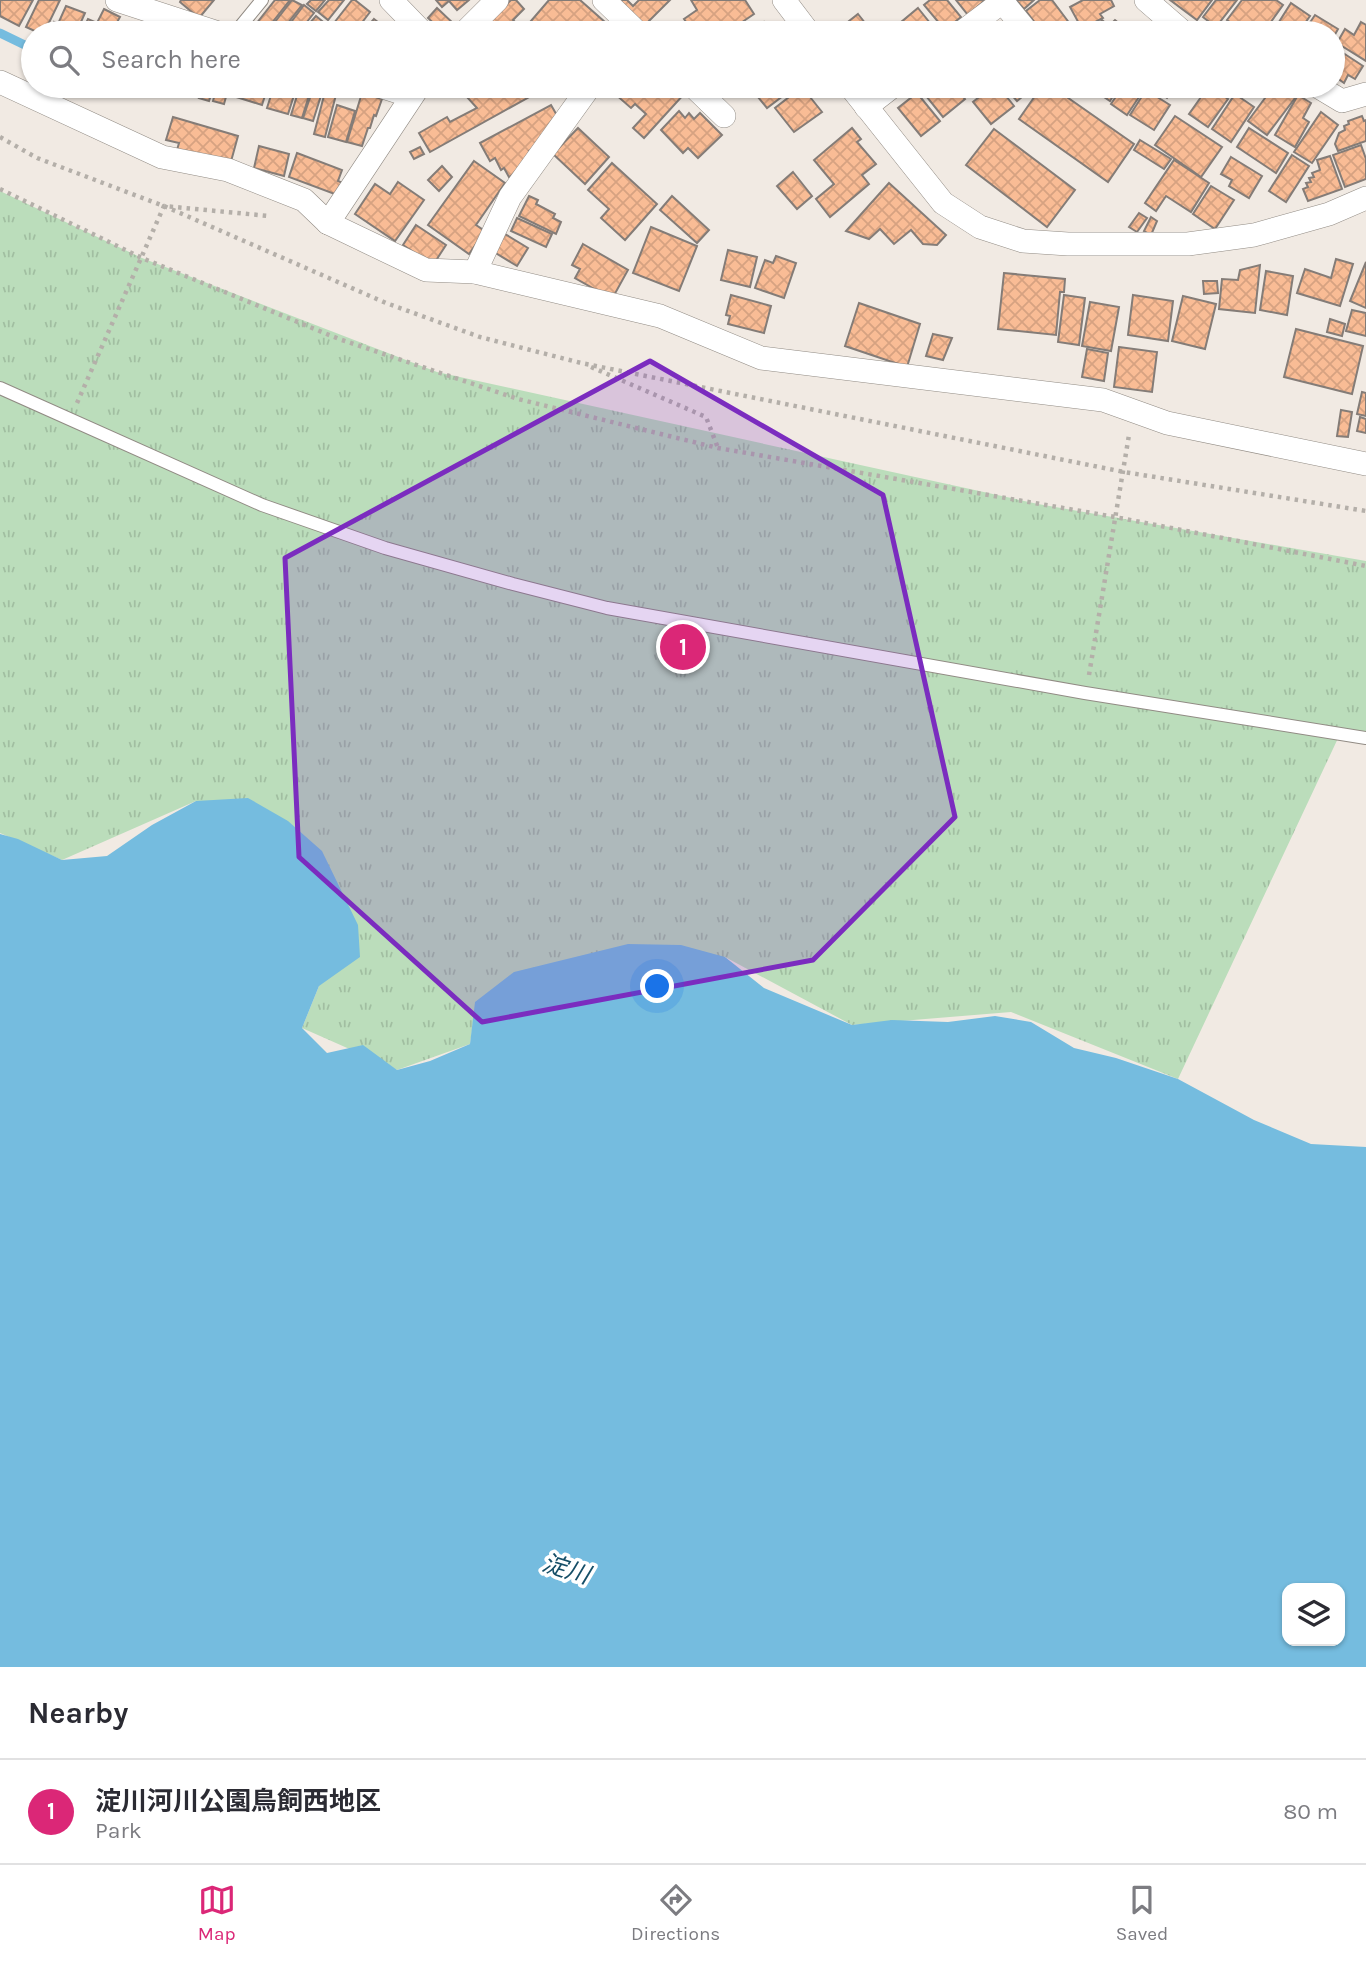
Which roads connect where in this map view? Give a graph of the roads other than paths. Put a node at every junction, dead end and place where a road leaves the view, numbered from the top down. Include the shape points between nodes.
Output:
1 (117, 0) edge
2 (262, 0) edge
3 (391, 0) edge
4 (497, 0) edge
5 (604, 0) edge
6 (784, 0) edge
7 (1146, 0) edge
8 (1002, 1) edge
9 (181, 21) edge
10 (245, 21) edge
11 (411, 21) edge
12 (476, 21) edge
13 (623, 21) edge
14 (800, 21) edge
15 (976, 21) edge
16 (1018, 21) edge
17 (1170, 21) edge
18 (0, 82) edge
19 (21, 92) edge
20 (1366, 94) edge
21 (35, 98) edge
22 (410, 98) edge
23 (581, 98) edge
24 (705, 98) edge
25 (859, 98) edge
26 (878, 98) edge
27 (1337, 98) edge
28 (866, 107) junction
29 (724, 116) dead end
30 (1366, 198) edge
31 (328, 223) junction
32 (475, 272) junction
33 (0, 388) edge
34 (1366, 464) edge
35 (1366, 738) edge

1 - 9 street
2 - 10 lane
3 - 11 street
4 - 12 street
5 - 13 street
6 - 14 street
7 - 17 street
8 - 15 street
8 - 16 street
18 - 19 street
20 - 27 street via 1342,101
21 - 31 street via 162,157 228,170 303,200
22 - 31 street
23 - 32 street via 510,197
24 - 29 street
25 - 28 street
26 - 28 street
28 - 30 street via 943,203 980,227 1023,241 1188,244 1254,235 1329,214
31 - 32 street via 426,270
32 - 34 street via 660,316 761,358 1103,400 1167,423
33 - 35 lane via 262,505 385,548 513,584 607,608

